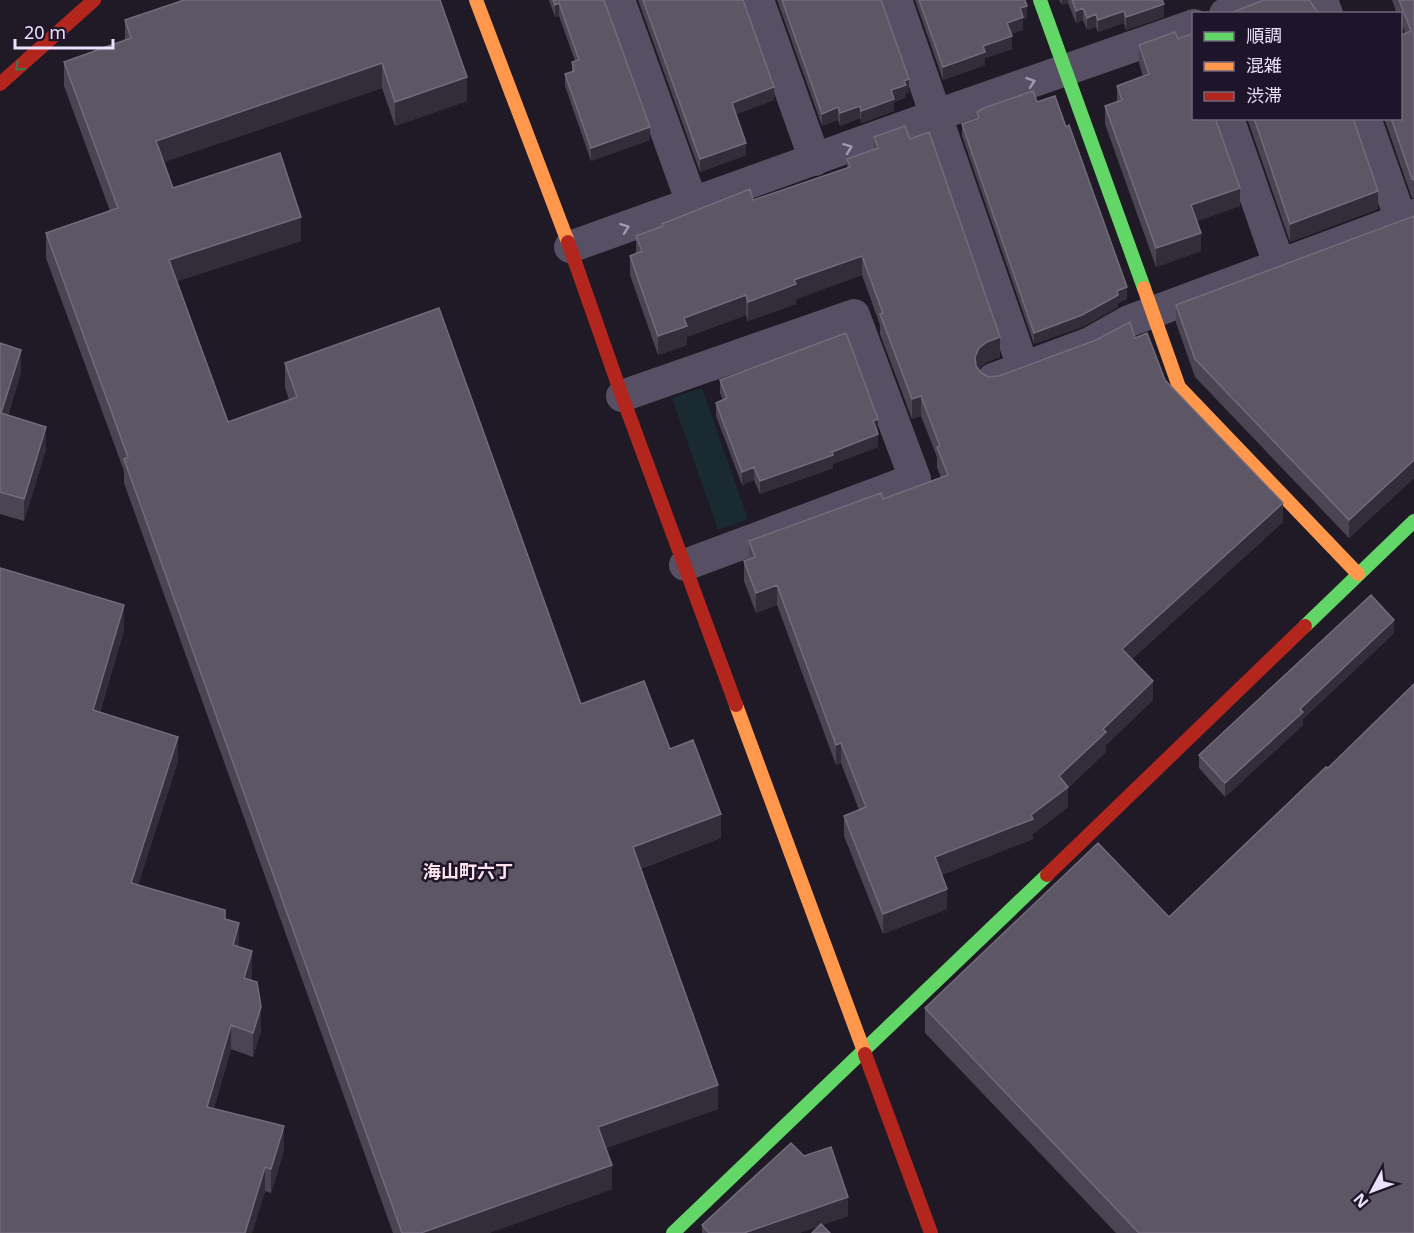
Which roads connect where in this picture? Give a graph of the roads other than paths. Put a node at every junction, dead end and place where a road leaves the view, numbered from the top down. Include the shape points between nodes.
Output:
1 (94, 0) edge
2 (476, 0) edge
3 (619, 0) edge
4 (758, 0) edge
5 (896, 0) edge
6 (1040, 0) edge
7 (1185, 0) edge
8 (1262, 0) edge
9 (1231, 12) edge
10 (1192, 19) edge
11 (1192, 25) edge
12 (1066, 70) junction
13 (0, 84) edge
14 (937, 115) junction
15 (1229, 120) edge
16 (1366, 120) edge
17 (815, 160) junction
18 (692, 203) junction
19 (1408, 218) edge
20 (570, 248) junction
21 (1279, 264) junction
22 (1152, 312) junction
23 (1023, 367) junction
24 (993, 378) edge
25 (622, 396) junction
26 (1414, 521) edge
27 (685, 566) junction
28 (1358, 574) junction
29 (865, 1051) junction
30 (673, 1233) edge
31 (931, 1233) edge

1 -> 13 street
2 - 20 street
3 - 18 street
4 - 17 street
5 - 14 street
6 - 12 street
7 - 10 street
8 - 9 street
11 - 12 street
14 -> 12 street
12 - 22 street
17 -> 14 street
14 - 23 street
15 - 21 street
16 - 19 street
17 - 18 street
20 -> 18 street
19 - 21 street
20 - 25 street
21 - 22 street
22 - 23 street via 1090,343
22 - 28 street via 1179,387
23 - 24 street
25 - 27 street
25 - 27 street via 854,315 911,468 915,479
26 - 28 street
27 - 29 street
28 - 29 street
29 - 30 street
29 - 31 street

